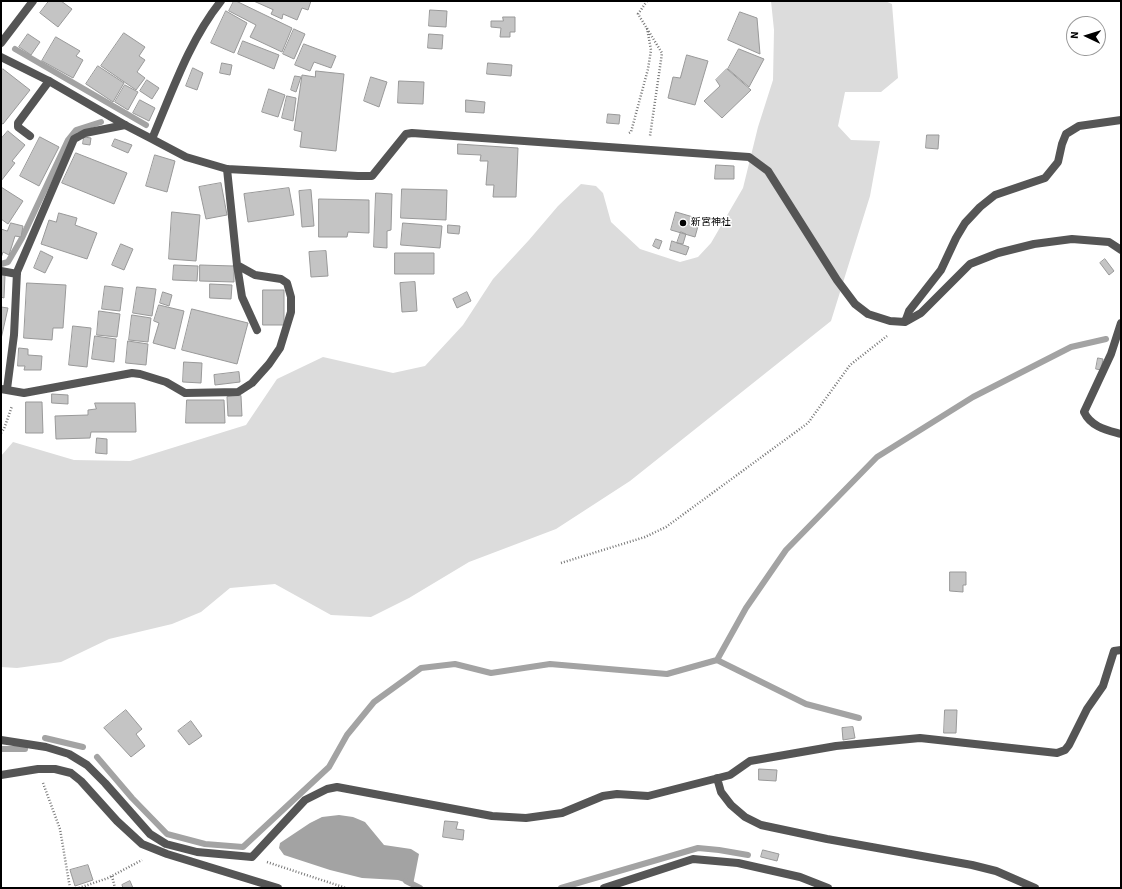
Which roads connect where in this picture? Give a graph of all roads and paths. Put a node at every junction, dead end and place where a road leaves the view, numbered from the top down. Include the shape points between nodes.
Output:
1 (32, 1) edge
2 (221, 1) edge
3 (647, 1) edge
4 (647, 28) junction
5 (1, 43) edge
6 (1, 57) edge
7 (49, 81) junction
8 (1121, 120) edge
9 (125, 125) junction
10 (627, 134) dead end
11 (30, 136) dead end
12 (152, 139) junction
13 (648, 150) junction
14 (227, 169) junction
15 (1121, 250) edge
16 (237, 265) junction
17 (1, 271) edge
18 (17, 274) junction
19 (905, 322) junction
20 (1121, 323) edge
21 (257, 330) dead end
22 (4, 389) edge
23 (17, 391) junction
24 (1, 433) edge
25 (1121, 434) edge
26 (561, 563) dead end
27 (1121, 650) edge
28 (1, 740) edge
29 (38, 769) junction
30 (1, 775) edge
31 (717, 778) junction
32 (157, 850) junction
33 (252, 857) junction
34 (112, 876) junction
35 (70, 888) edge
36 (79, 888) edge
37 (114, 888) edge
38 (278, 888) edge
39 (346, 888) edge
40 (604, 888) edge
41 (828, 888) edge
42 (1035, 888) edge

1 - 5 street
2 - 12 street via 189,51
3 - 4 path via 638,14
4 - 10 path via 651,50 648,70 631,132
4 - 13 path via 662,53
6 - 7 street
7 - 9 street
7 - 11 street via 18,124 18,127
8 - 19 street via 1079,126 1066,134 1058,162 1045,178 995,195 980,207 965,223 941,270 909,311
9 - 12 street
9 - 18 street via 85,132 74,139
12 - 14 street via 186,157
13 - 14 street via 412,133 406,134 372,176
13 - 19 street via 749,157 768,172 855,304 868,314 890,321
14 - 16 street
15 - 19 street via 1109,242 1072,239 1034,244 998,253 970,264 921,313
16 - 21 street via 242,297
16 - 23 street via 255,275 281,279 287,283 291,297 291,312 280,348 252,383 238,392 185,392 166,382 140,374 24,393
17 - 18 street
18 - 22 street via 14,335
19 - 26 path via 850,365 808,423 666,527 645,537
20 - 25 street via 1111,354 1084,412 1088,419 1100,428
22 - 23 street
23 - 24 path
27 - 31 street via 1114,651 1103,686 1087,709 1065,750 1057,752 920,738 836,746 750,761 730,775
28 - 33 street via 46,747 69,754 87,765 150,834 166,844 197,852
29 - 30 street
29 - 32 street via 56,769 71,773 142,844
29 - 35 path via 60,829
31 - 33 street via 648,796 603,796 562,813 526,818 492,816 337,787 305,800
31 - 42 street via 721,792 731,805 761,826 972,865 996,871
32 - 34 path
32 - 38 street
33 - 39 path
34 - 36 path
34 - 37 path
40 - 41 street via 693,859 738,863 800,877

